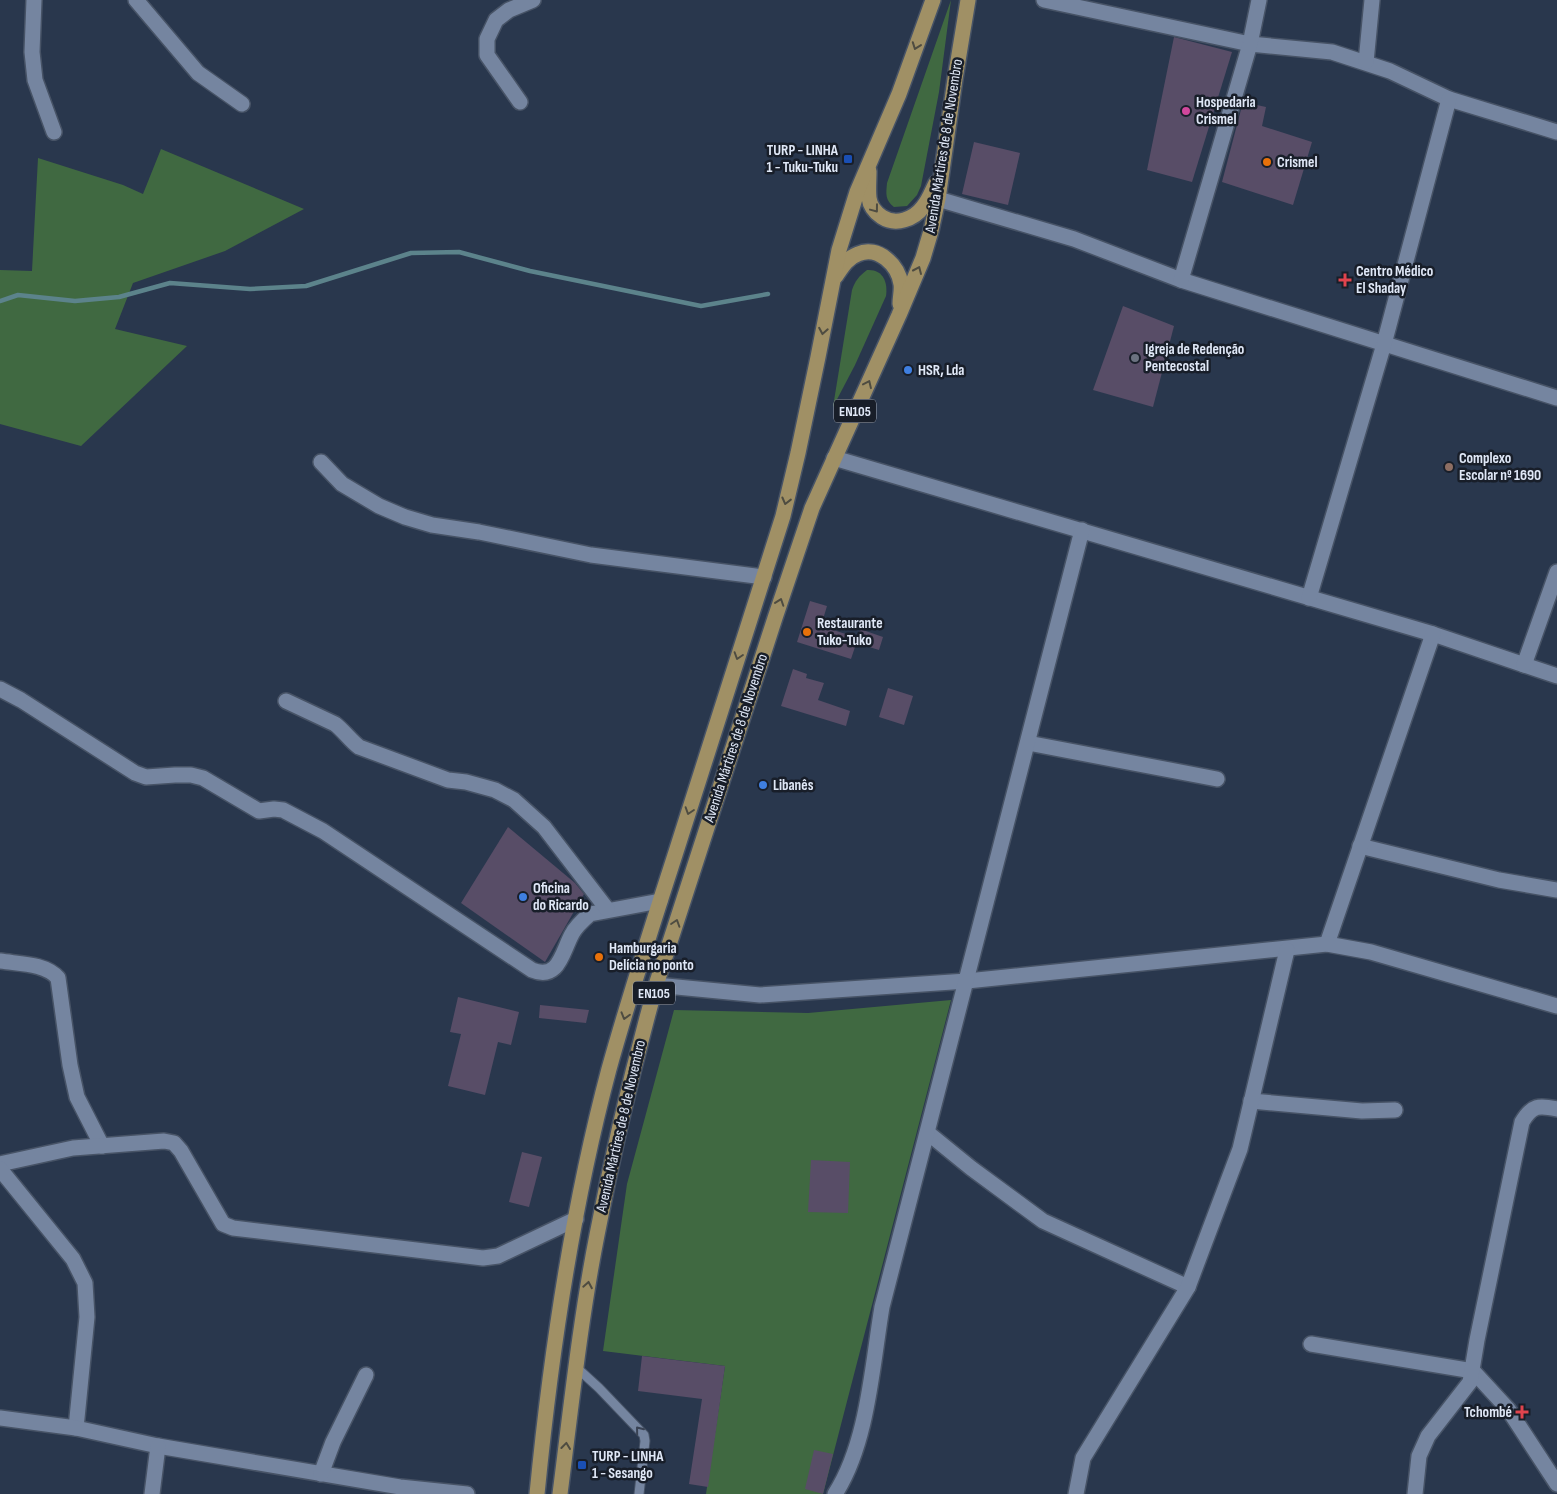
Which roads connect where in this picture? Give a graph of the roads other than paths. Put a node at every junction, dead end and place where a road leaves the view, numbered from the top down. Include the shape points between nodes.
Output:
1 (34, 0) edge
2 (136, 0) edge
3 (533, 0) edge
4 (933, 0) edge
5 (968, 0) edge
6 (1044, 0) edge
7 (1259, 0) edge
8 (1372, 0) edge
9 (1250, 44) junction
10 (1366, 62) junction
11 (1449, 99) junction
12 (520, 102) dead end
13 (242, 104) dead end
14 (54, 132) dead end
15 (1557, 132) edge
16 (869, 162) junction
17 (942, 172) junction
18 (938, 199) junction
19 (1182, 280) junction
20 (832, 283) junction
21 (899, 315) junction
22 (1384, 344) junction
23 (1557, 398) edge
24 (834, 458) junction
25 (321, 462) dead end
26 (1082, 530) junction
27 (1557, 572) edge
28 (764, 577) junction
29 (1310, 598) junction
30 (1433, 634) junction
31 (1524, 665) junction
32 (1557, 676) edge
33 (0, 689) edge
34 (286, 701) dead end
35 (1028, 743) junction
36 (1217, 779) dead end
37 (1360, 846) junction
38 (1557, 890) edge
39 (660, 901) junction
40 (607, 910) junction
41 (1327, 944) junction
42 (1287, 950) junction
43 (0, 961) edge
44 (967, 981) junction
45 (656, 985) junction
46 (1557, 1006) edge
47 (1251, 1101) junction
48 (1557, 1109) edge
49 (1396, 1110) dead end
50 (928, 1133) junction
51 (102, 1146) junction
52 (0, 1164) edge
53 (0, 1169) edge
54 (576, 1219) junction
55 (1188, 1287) junction
56 (1311, 1344) dead end
57 (576, 1367) junction
58 (1473, 1371) junction
59 (366, 1375) dead end
60 (0, 1418) edge
61 (76, 1428) junction
62 (158, 1446) junction
63 (321, 1474) junction
64 (1557, 1484) edge
65 (152, 1494) edge
66 (467, 1494) edge
67 (537, 1494) edge
68 (560, 1494) edge
69 (639, 1494) edge
70 (835, 1494) edge
71 (1076, 1494) edge
72 (1415, 1494) edge

1 - 14 street via 32,52 35,80
2 - 13 street via 198,73
3 - 12 street via 508,10 496,20 487,39 487,55
4 -> 16 main road, Avenida Mártires de 8 de Novembro / EN105 via 899,94
5 - 17 main road, Avenida Mártires de 8 de Novembro / EN105
6 - 9 street
7 - 9 street
8 - 10 street
9 - 10 street via 1332,52
9 - 19 street
10 - 11 street
11 - 15 street
11 - 22 street
16 -> 17 main road via 869,200 876,212 894,221 906,220 924,207
16 - 20 main road, Avenida Mártires de 8 de Novembro / EN105 via 845,227
17 - 18 main road, Avenida Mártires de 8 de Novembro / EN105
18 - 19 street via 1074,239
21 -> 18 main road, Avenida Mártires de 8 de Novembro / EN105 via 923,258
19 - 22 street
20 - 21 main road via 846,261 859,253 880,255 890,261 899,277
20 -> 28 main road, Avenida Mártires de 8 de Novembro / EN105 via 798,453
24 -> 21 main road, Avenida Mártires de 8 de Novembro / EN105
22 - 23 street
22 - 29 street
24 - 26 street
45 -> 24 main road, Avenida Mártires de 8 de Novembro / EN105 via 812,508
25 - 28 street via 342,484 379,506 432,525 591,555
26 - 29 street
26 - 35 street
27 - 31 street
28 -> 39 main road, Avenida Mártires de 8 de Novembro / EN105
29 - 30 street
30 - 31 street
30 - 37 street
31 - 32 street
33 - 40 street via 134,773 204,778 259,811 283,810 323,831 541,974 551,972 558,964 572,932 582,921 590,914
34 - 40 street via 335,724 360,747 448,780 495,790 514,800 544,827
35 - 36 street
35 - 44 street
37 - 38 street via 1491,879
37 - 41 street
39 - 40 street
39 -> 54 main road, Avenida Mártires de 8 de Novembro / EN105 via 609,1069
41 - 42 street
41 - 46 street via 1371,952
42 - 44 street
42 - 47 street
43 - 51 street via 46,969 58,978 77,1097
44 - 45 street via 760,995
44 - 50 street
57 -> 45 main road, Avenida Mártires de 8 de Novembro / EN105 via 607,1186
47 - 49 street via 1362,1111
47 - 55 street via 1240,1149
48 - 58 street via 1534,1108 1522,1122
50 - 55 street via 1043,1221
50 - 70 street via 882,1306 875,1364 857,1445
51 - 52 street via 73,1148
51 - 54 street via 174,1143 222,1224 233,1228 483,1258 498,1256
53 - 61 street via 73,1258 85,1283 87,1317
54 - 67 main road, Avenida Mártires de 8 de Novembro / EN105 via 552,1359
55 - 71 street via 1082,1458
56 - 58 street
68 -> 57 main road, Avenida Mártires de 8 de Novembro / EN105
69 -> 57 lane via 644,1435
58 - 64 street via 1508,1409
58 - 72 street via 1466,1389 1428,1436 1419,1456
59 - 63 street
60 - 61 street
61 - 62 street
62 - 63 street
62 - 65 street
63 - 66 street via 418,1490

